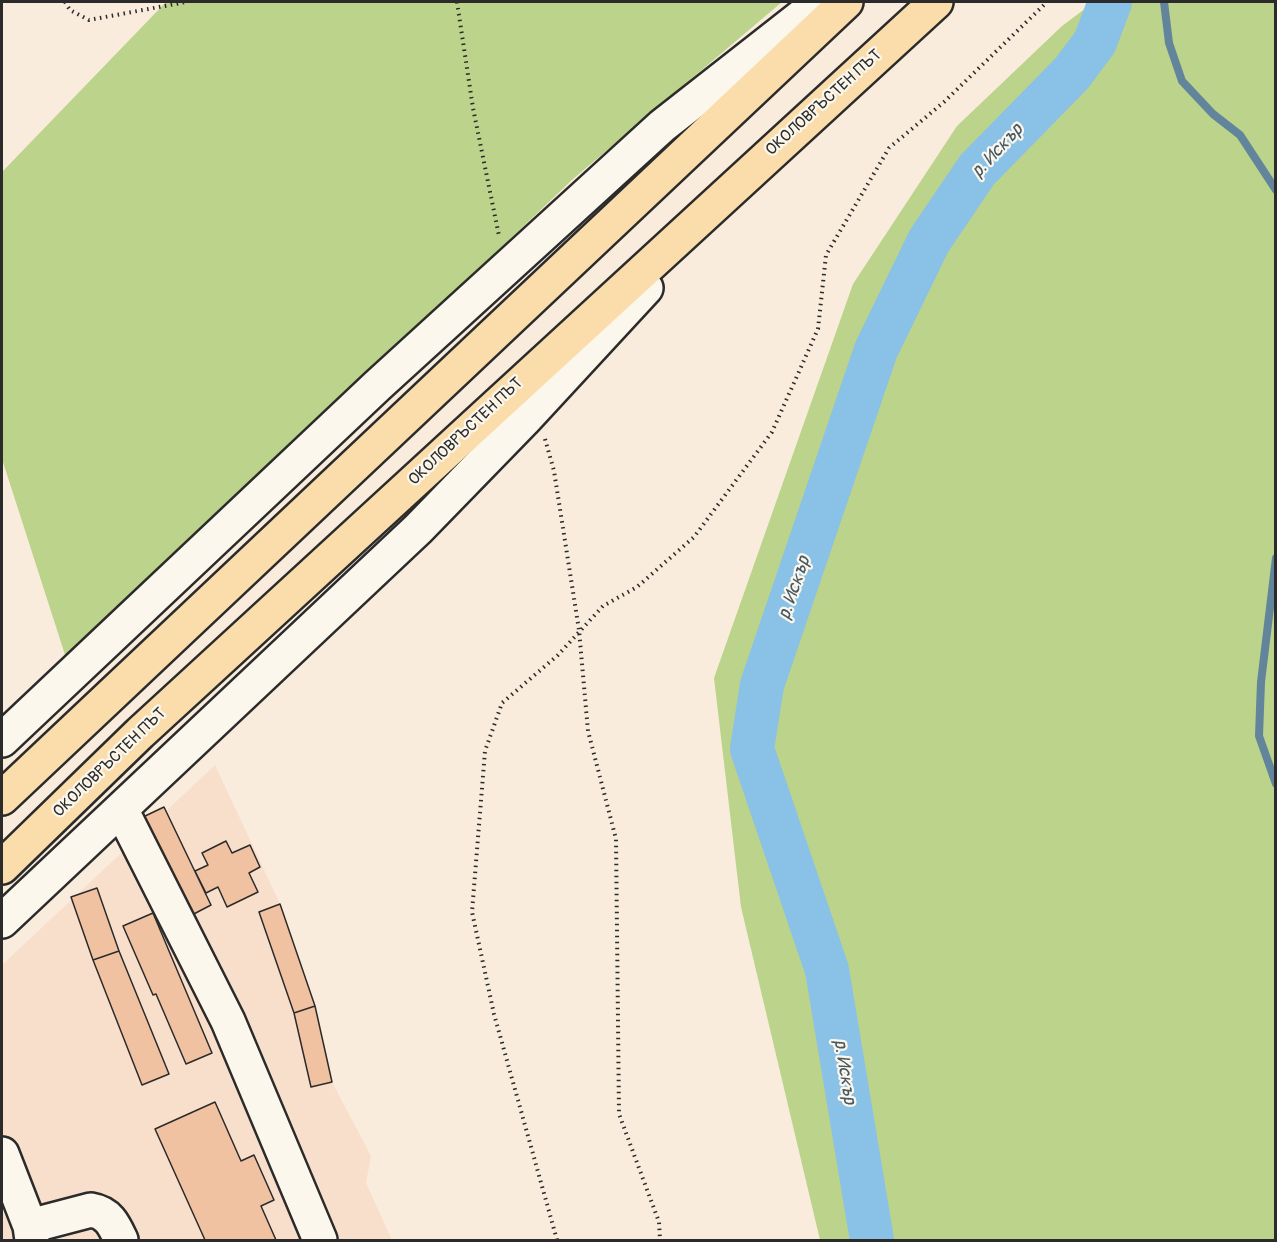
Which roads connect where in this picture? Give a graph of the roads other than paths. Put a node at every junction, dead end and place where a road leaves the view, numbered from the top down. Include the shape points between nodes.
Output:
1 (820, 2) edge
2 (846, 2) edge
3 (936, 2) edge
4 (903, 32) junction
5 (2, 740) edge
6 (2, 798) edge
7 (121, 810) junction
8 (2, 867) edge
9 (2, 921) edge
10 (2, 1154) edge
11 (31, 1233) edge
12 (121, 1240) edge
13 (320, 1240) edge

1 - 5 street via 662,126
2 - 6 highway
3 - 4 highway, ОКОЛОВРЪСТЕН ПЪТ
4 - 7 street via 616,317 418,529
4 - 8 highway, ОКОЛОВРЪСТЕН ПЪТ via 140,733
7 - 9 street
7 - 13 street via 228,1021
10 - 11 street
11 - 12 street via 92,1210 111,1220

